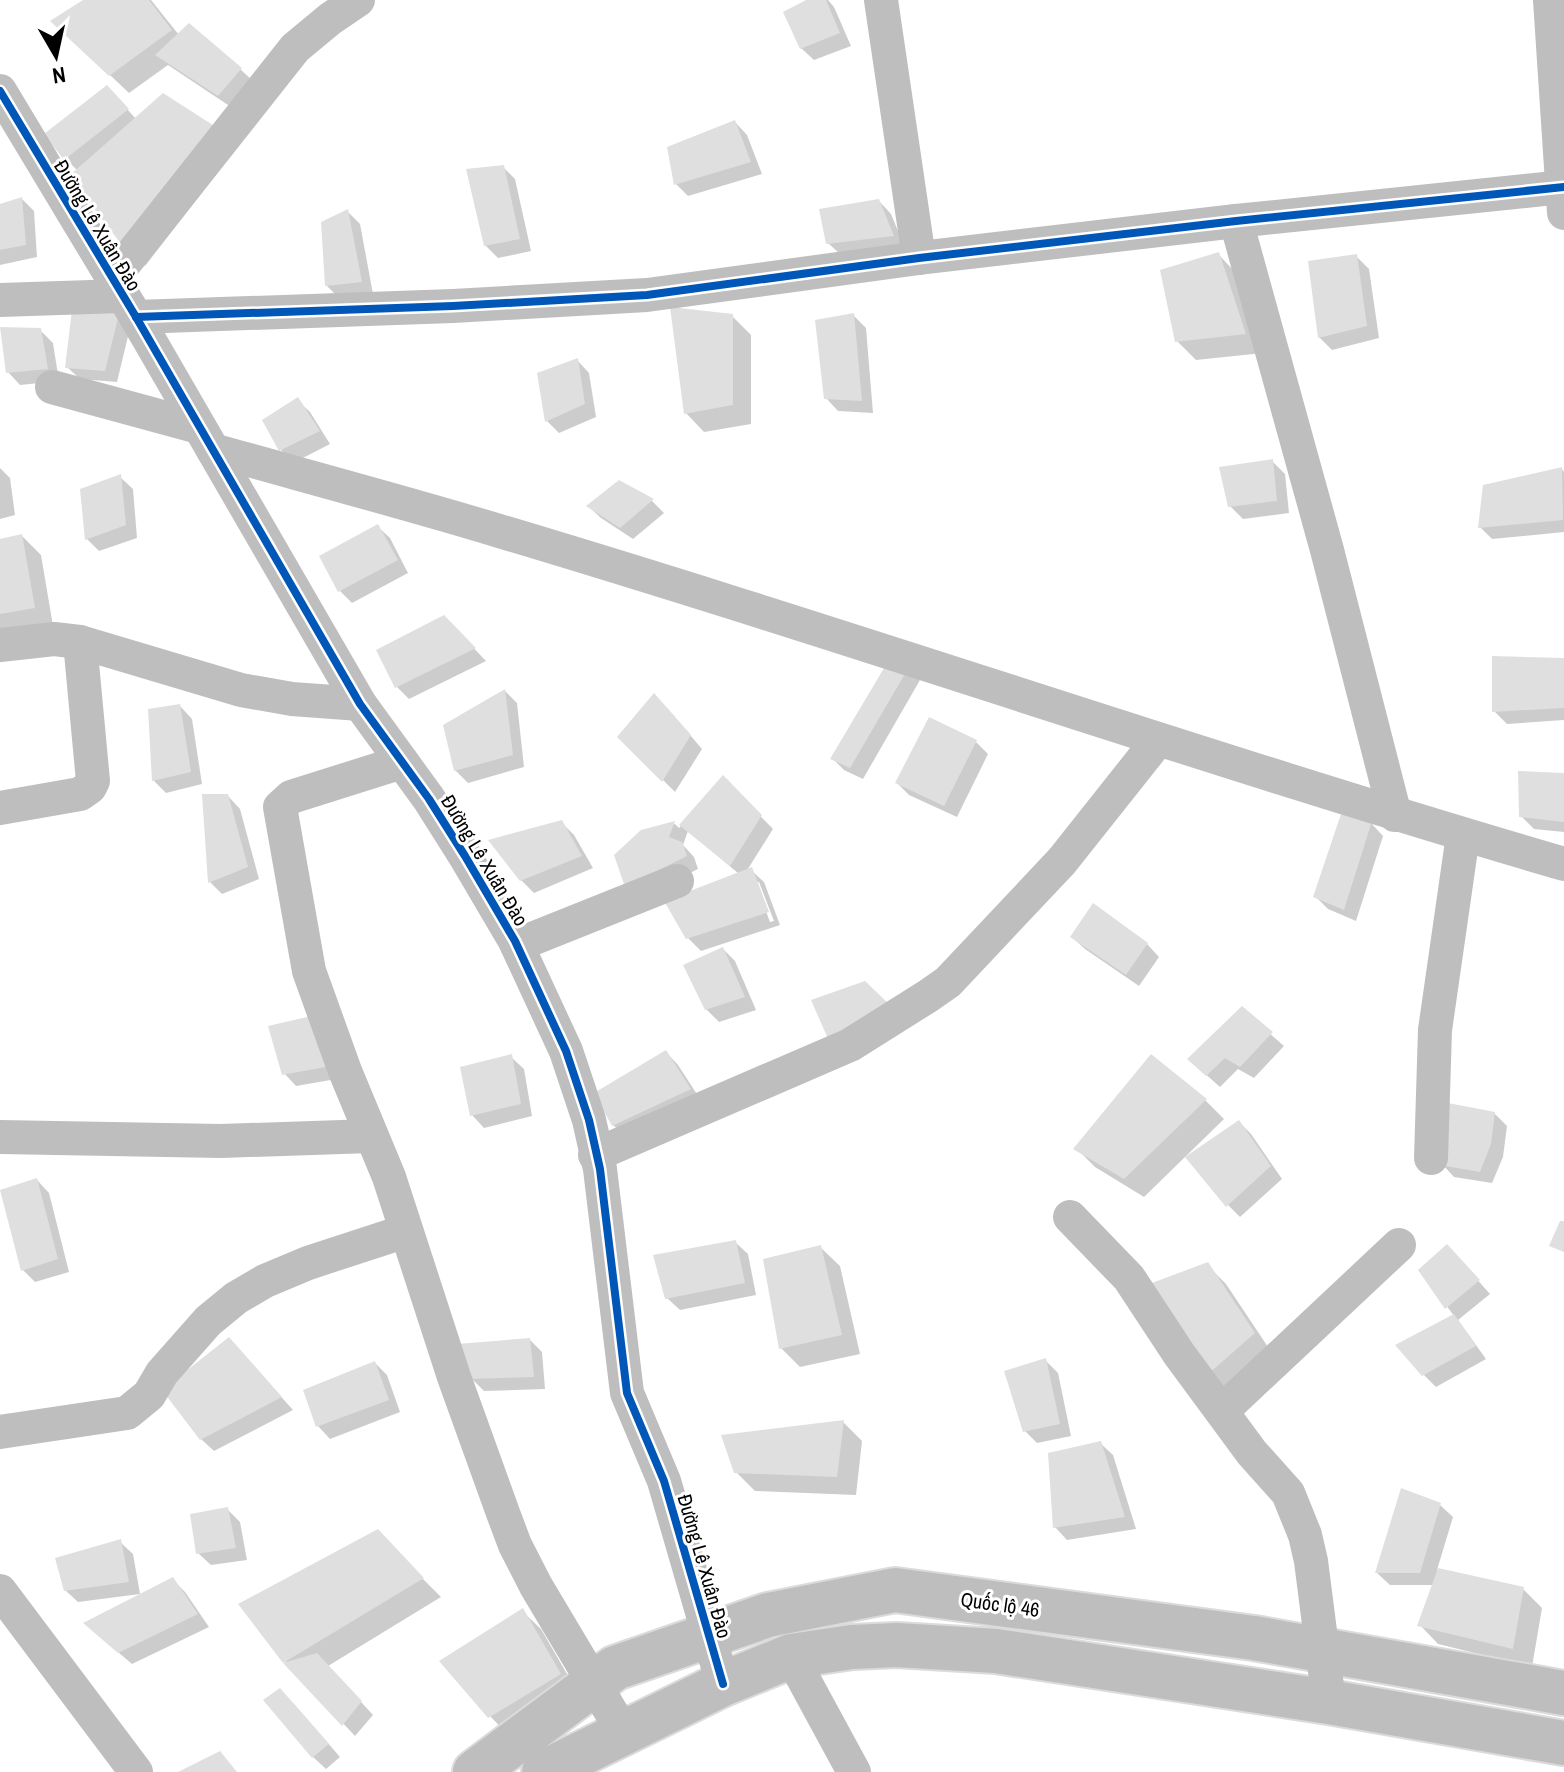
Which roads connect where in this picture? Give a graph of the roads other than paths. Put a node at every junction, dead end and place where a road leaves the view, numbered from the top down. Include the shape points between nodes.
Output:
1 (358, 0) edge
2 (881, 0) edge
3 (1550, 0) edge
4 (0, 91) edge
5 (1563, 196) edge
6 (1236, 221) junction
7 (919, 258) junction
8 (123, 297) junction
9 (0, 300) edge
10 (52, 387) dead end
11 (206, 439) junction
12 (80, 642) junction
13 (0, 645) edge
14 (360, 704) junction
15 (1158, 740) junction
16 (402, 762) junction
17 (0, 808) edge
18 (1395, 815) junction
19 (1463, 835) junction
20 (1564, 864) edge
21 (677, 881) dead end
22 (517, 945) junction
23 (371, 1136) junction
24 (0, 1137) edge
25 (595, 1155) junction
26 (1431, 1158) dead end
27 (1070, 1217) dead end
28 (406, 1231) junction
29 (1399, 1245) dead end
30 (1223, 1410) junction
31 (0, 1432) edge
32 (0, 1591) edge
33 (709, 1636) junction
34 (1322, 1650) junction
35 (791, 1656) junction
36 (594, 1684) junction
37 (723, 1684) junction
38 (1564, 1693) edge
39 (1329, 1702) junction
40 (623, 1732) junction
41 (1564, 1743) edge
42 (136, 1772) edge
43 (475, 1772) edge
44 (544, 1772) edge
45 (854, 1772) edge

1 - 8 street via 295,48
2 - 7 street
3 - 5 street
4 - 8 street, Đường Lê Xuân Đào
5 - 6 street
6 - 7 street
6 - 18 street
7 - 8 street via 647,295 453,306
8 - 9 street
8 - 11 street, Đường Lê Xuân Đào
10 - 11 street
11 - 14 street, Đường Lê Xuân Đào
11 - 15 street
12 - 13 street
12 - 14 street via 241,690
12 - 17 street via 93,781 80,794
14 - 16 street, Đường Lê Xuân Đào
15 - 18 street
15 - 25 street via 1062,861 948,982 850,1045
16 - 22 street, Đường Lê Xuân Đào
16 - 23 street via 291,797 280,807 309,971
18 - 19 street
19 - 20 street
19 - 26 street via 1435,1030
21 - 22 street
22 - 25 street, Đường Lê Xuân Đào via 575,1075
23 - 24 street via 221,1141
23 - 28 street
25 - 33 street, Đường Lê Xuân Đào via 627,1393 664,1481
27 - 30 street via 1129,1278
28 - 31 street via 308,1263 236,1298 208,1321 149,1395 127,1413
28 - 36 street via 515,1545
29 - 30 street
30 - 34 street via 1297,1511 1311,1561
32 - 42 street
33 - 34 highway, Quốc lộ 46 via 768,1615 895,1590
33 - 36 highway, Quốc lộ 46 via 615,1668
33 - 37 street, Đường Lê Xuân Đào
34 - 38 highway, Quốc lộ 46
34 - 39 street
35 - 37 highway
35 - 39 highway via 897,1645 996,1651
35 - 45 street
36 - 40 street
36 - 43 highway, Quốc lộ 46
37 - 40 highway
39 - 41 highway
40 - 44 highway

